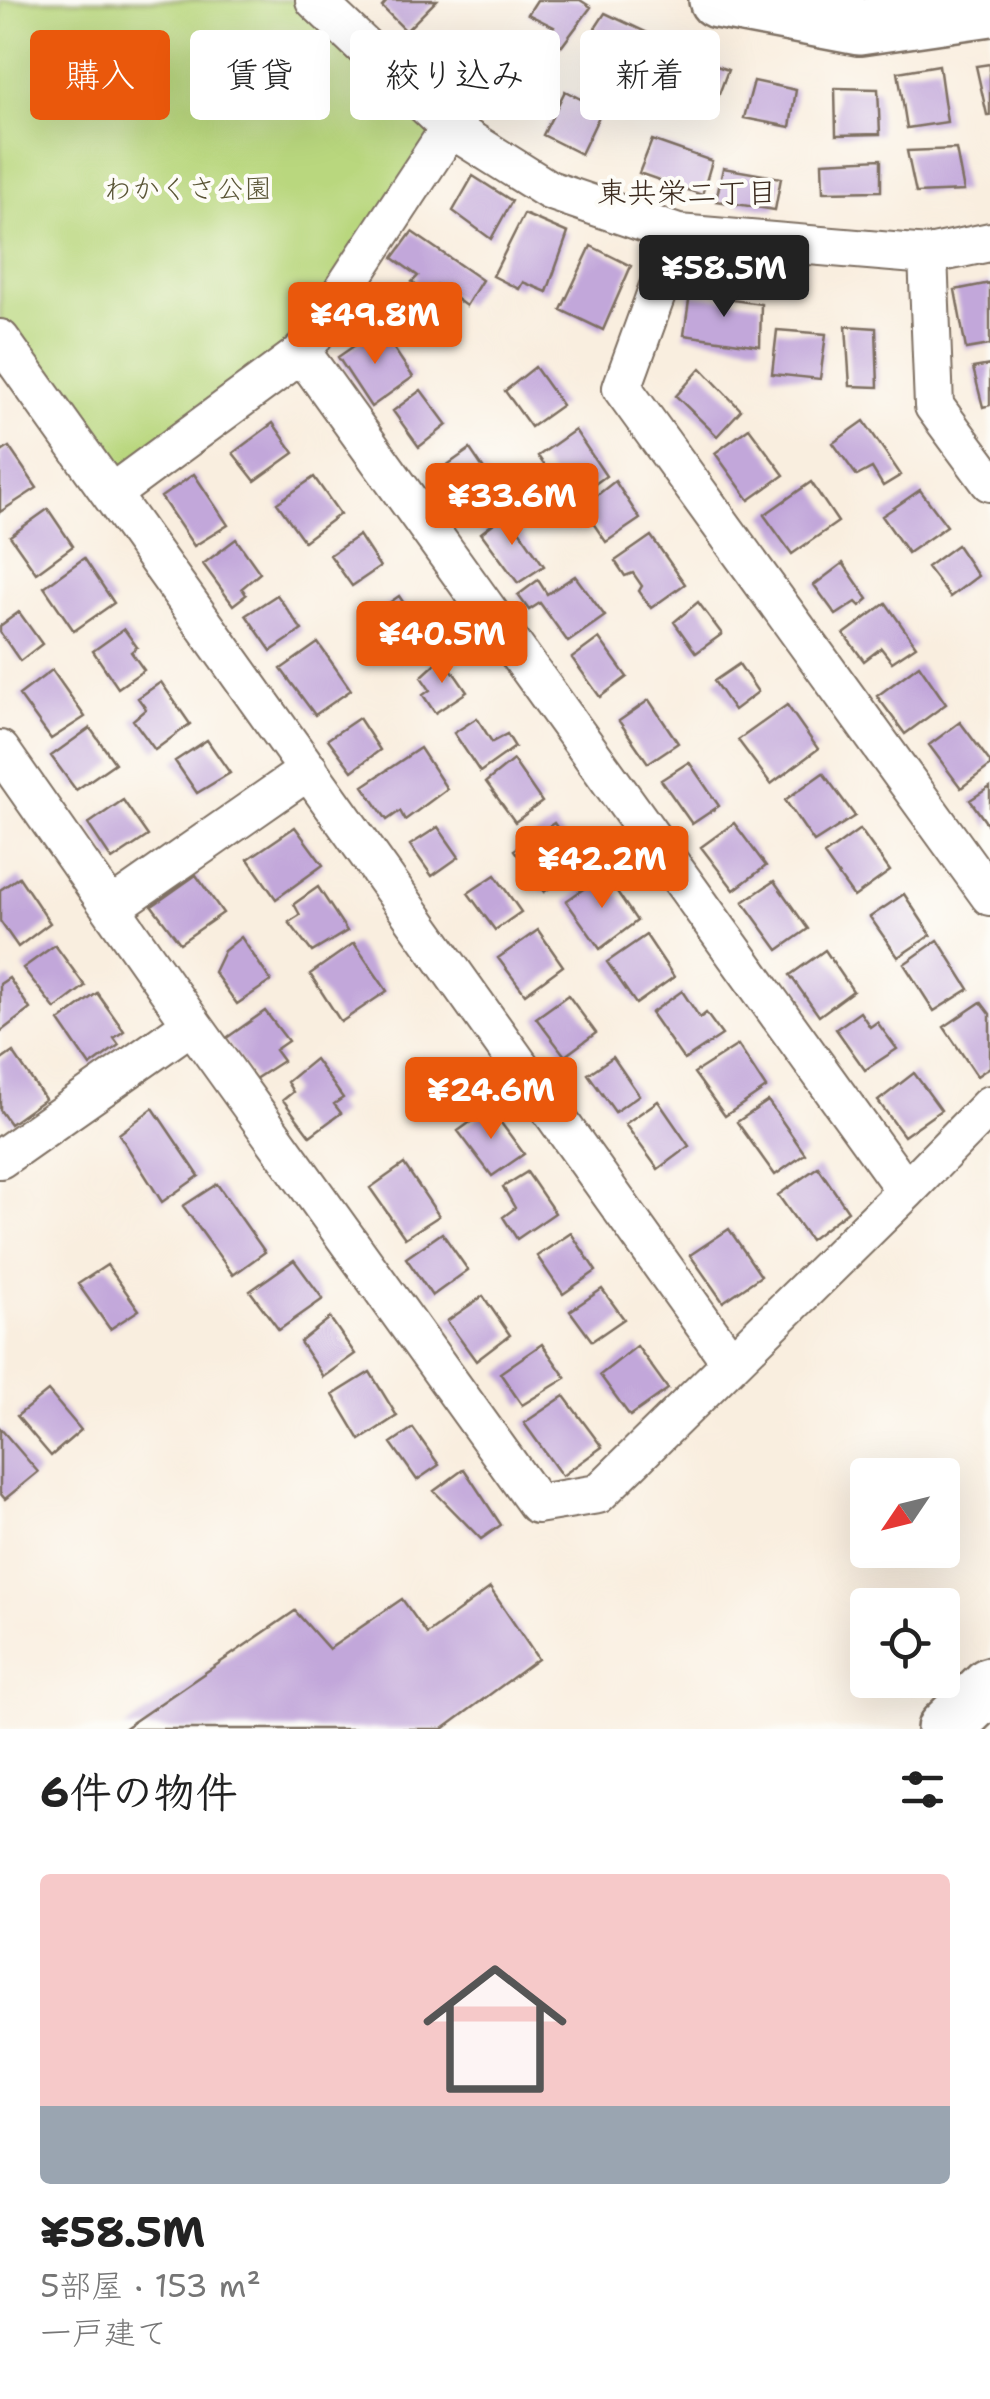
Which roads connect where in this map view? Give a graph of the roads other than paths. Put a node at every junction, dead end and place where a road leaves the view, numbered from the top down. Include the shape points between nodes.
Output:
1 (717, 0) edge
2 (329, 5) edge
3 (990, 8) edge
4 (450, 128) junction
5 (678, 234) junction
6 (990, 242) edge
7 (928, 255) junction
8 (0, 339) edge
9 (302, 353) junction
10 (977, 446) edge
11 (990, 482) edge
12 (111, 494) junction
13 (0, 750) edge
14 (309, 770) junction
15 (990, 896) edge
16 (110, 908) junction
17 (192, 1024) junction
18 (990, 1105) edge
19 (0, 1159) edge
20 (906, 1191) junction
21 (731, 1362) junction
22 (990, 1684) edge
23 (946, 1729) edge

1 - 3 street via 859,27
2 - 4 street
4 - 5 street via 549,190
4 - 9 street
5 - 7 street
5 - 15 street via 622,388
6 - 7 street
7 - 10 street via 934,406
8 - 12 street
9 - 12 street
9 - 20 street
10 - 11 street
12 - 14 street
13 - 16 street
14 - 16 street
14 - 21 street
16 - 17 street
17 - 19 street
17 - 21 street via 537,1504 598,1494
18 - 20 street
20 - 21 street
22 - 23 street

